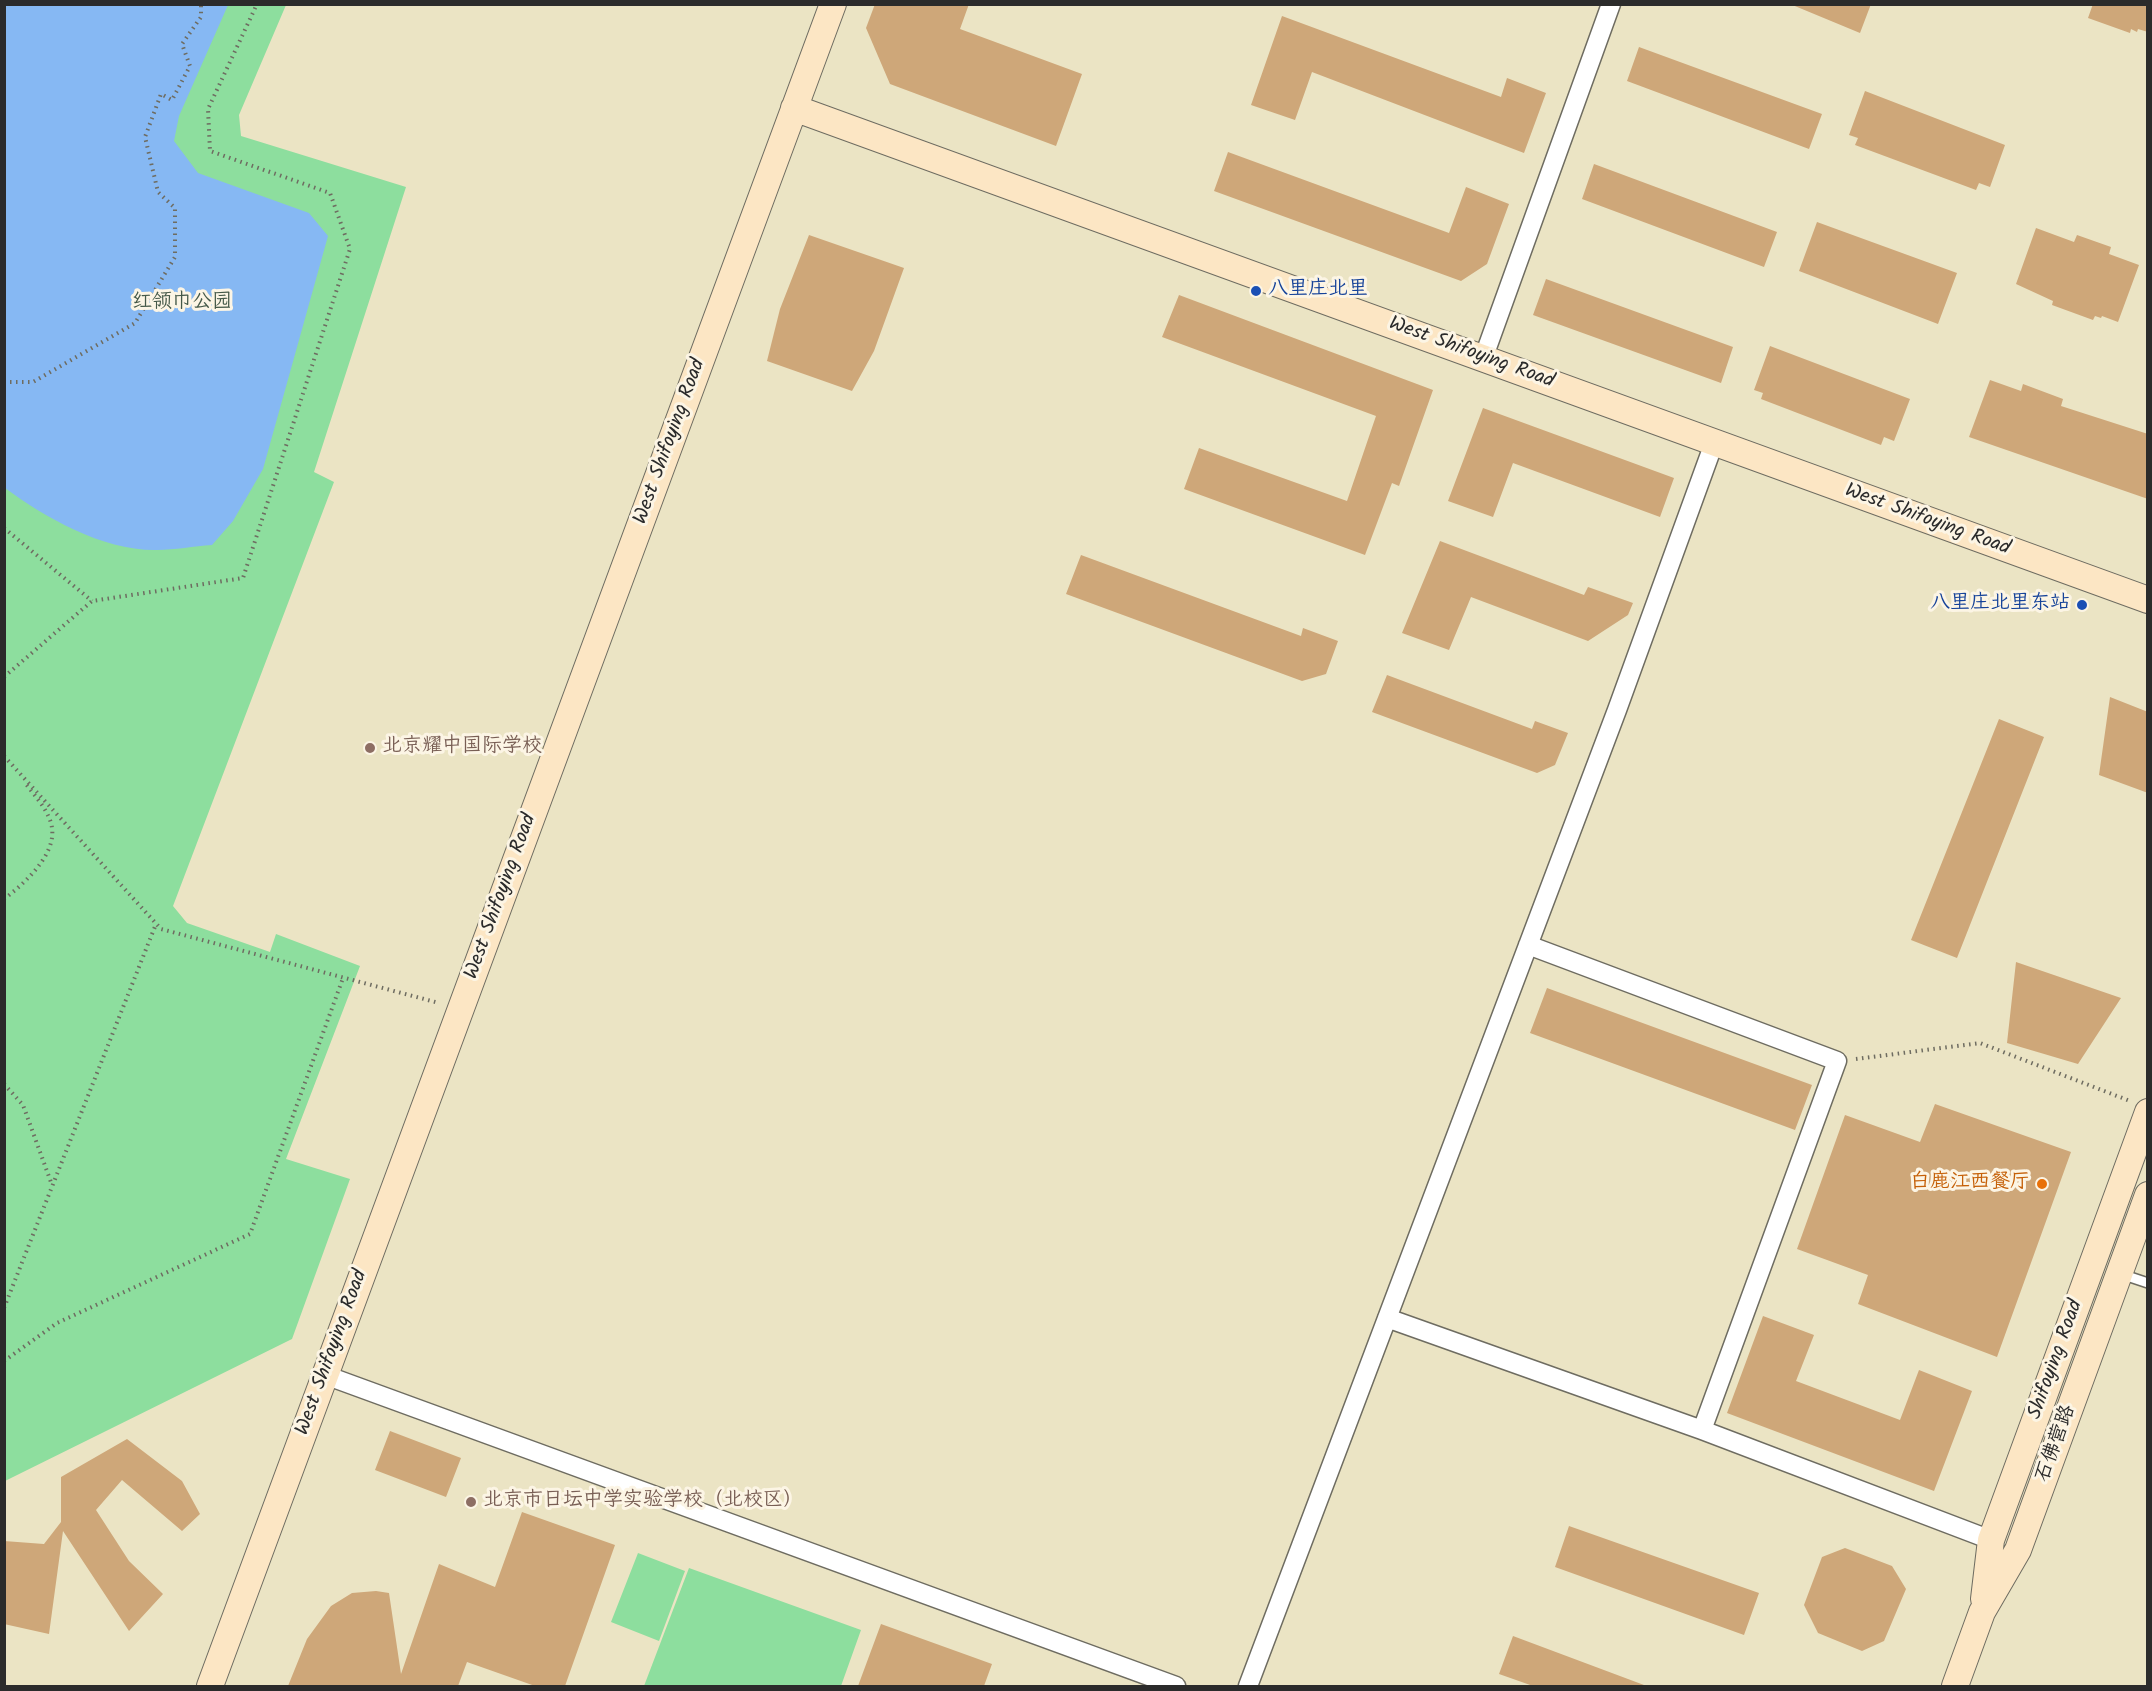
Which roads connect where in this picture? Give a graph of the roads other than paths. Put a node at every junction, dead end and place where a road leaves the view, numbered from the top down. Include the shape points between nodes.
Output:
1 (833, 4) edge
2 (1611, 4) edge
3 (794, 108) junction
4 (1483, 359) junction
5 (1714, 443) junction
6 (2148, 600) edge
7 (1528, 945) junction
8 (2142, 1108) edge
9 (2148, 1195) edge
10 (2119, 1273) junction
11 (2148, 1283) edge
12 (1387, 1318) junction
13 (325, 1375) junction
14 (1702, 1430) junction
15 (1991, 1540) junction
16 (1982, 1612) junction
17 (210, 1686) edge
18 (1176, 1686) edge
19 (1248, 1686) edge
20 (1955, 1686) edge

1 - 3 street, West Shifoying Road
2 - 4 street
3 - 4 street, West Shifoying Road
3 - 13 street, West Shifoying Road
4 - 5 street, West Shifoying Road
5 - 6 street, West Shifoying Road
5 - 7 street
7 - 12 street
7 - 14 street via 1837,1061
8 - 15 street, Shifoying Road
9 - 10 street, 石佛营路
10 - 11 lane
10 - 16 street, 石佛营路 via 2018,1550
12 - 14 street
12 - 19 street
13 - 17 street, West Shifoying Road
13 - 18 street
14 - 15 street
15 - 16 street, Shifoying Road
16 - 20 street, 石佛营路

